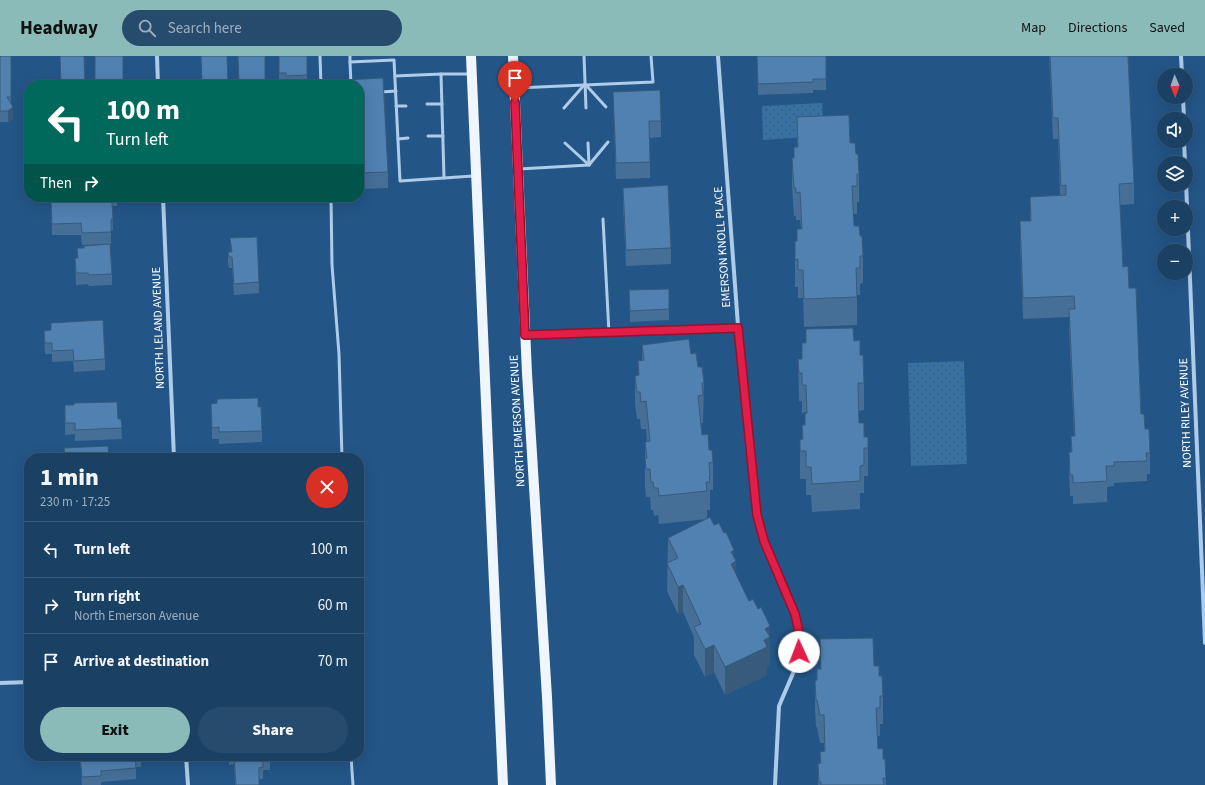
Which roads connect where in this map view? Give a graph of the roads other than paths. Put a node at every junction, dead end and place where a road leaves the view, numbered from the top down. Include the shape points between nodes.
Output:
1 (157, 56) edge
2 (320, 56) edge
3 (350, 56) edge
4 (471, 56) edge
5 (513, 56) edge
6 (584, 56) edge
7 (651, 56) edge
8 (718, 56) edge
9 (1181, 56) edge
10 (350, 62) junction
11 (1182, 68) edge
12 (441, 74) junction
13 (472, 74) junction
14 (395, 76) junction
15 (158, 80) edge
16 (321, 80) edge
17 (350, 80) edge
18 (585, 84) junction
19 (514, 88) junction
20 (396, 91) junction
21 (374, 92) edge
22 (427, 104) dead end
23 (442, 104) junction
24 (396, 106) junction
25 (406, 106) dead end
26 (606, 107) dead end
27 (564, 108) dead end
28 (586, 108) dead end
29 (428, 136) dead end
30 (443, 136) junction
31 (408, 138) dead end
32 (398, 139) junction
33 (608, 142) dead end
34 (565, 143) dead end
35 (588, 143) dead end
36 (589, 165) junction
37 (518, 169) junction
38 (475, 176) junction
39 (444, 178) junction
40 (1186, 192) edge
41 (163, 202) edge
42 (331, 202) edge
43 (603, 219) dead end
44 (738, 328) junction
45 (609, 333) junction
46 (525, 335) junction
47 (174, 453) edge
48 (342, 453) edge
49 (1205, 643) edge
50 (24, 682) edge
51 (0, 683) edge
52 (186, 761) edge
53 (351, 761) edge
54 (188, 785) edge
55 (353, 785) edge
56 (503, 785) edge
57 (551, 785) edge
58 (775, 785) edge

1 - 15 street
2 - 16 lane
3 - 10 lane
4 - 13 main road
5 - 19 main road, NORTH EMERSON AVENUE
6 - 18 lane
7 - 18 lane via 653,82
8 - 44 street, EMERSON KNOLL PLACE
9 - 11 street
10 - 14 lane via 394,60
10 - 17 lane
12 - 13 lane
12 - 14 lane
12 - 23 lane
13 - 38 main road
14 - 20 lane
18 - 19 lane
18 - 26 lane
18 - 27 lane
18 - 28 lane
19 - 37 main road, NORTH EMERSON AVENUE
20 - 21 lane
20 - 24 lane
22 - 23 lane
23 - 30 lane
24 - 25 lane
24 - 32 lane
29 - 30 lane
30 - 39 lane
31 - 32 lane
32 - 39 lane via 400,181
33 - 36 lane
34 - 36 lane
35 - 36 lane
36 - 37 lane
37 - 46 main road, NORTH EMERSON AVENUE
38 - 39 lane
38 - 56 main road
40 - 49 street, NORTH RILEY AVENUE
41 - 47 street, NORTH LELAND AVENUE
42 - 48 lane via 332,265 340,354
43 - 45 lane
44 - 45 lane
44 - 58 street, EMERSON KNOLL PLACE via 757,515 764,541 795,614 799,639 797,664 779,706
45 - 46 lane
46 - 57 main road, NORTH EMERSON AVENUE via 548,697
50 - 51 street
52 - 54 street
53 - 55 lane

